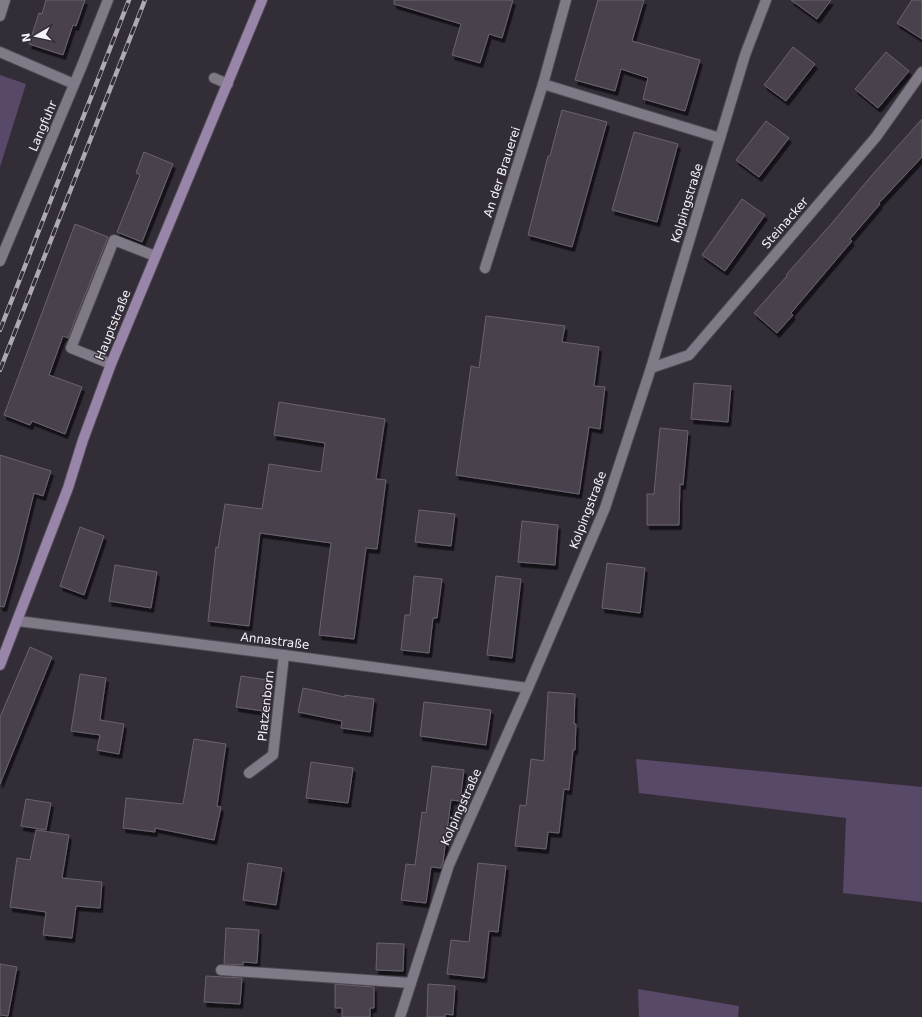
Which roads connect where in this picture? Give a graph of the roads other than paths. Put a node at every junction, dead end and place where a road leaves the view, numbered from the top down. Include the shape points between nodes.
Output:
1 (5, 0) edge
2 (108, 0) edge
3 (262, 0) edge
4 (566, 0) edge
5 (766, 0) edge
6 (0, 16) edge
7 (0, 52) edge
8 (922, 72) edge
9 (214, 78) dead end
10 (74, 84) junction
11 (228, 84) junction
12 (544, 84) junction
13 (720, 138) junction
14 (155, 256) junction
15 (0, 261) edge
16 (485, 268) dead end
17 (111, 364) junction
18 (650, 368) junction
19 (18, 621) junction
20 (284, 655) junction
21 (0, 665) edge
22 (528, 688) junction
23 (249, 773) dead end
24 (221, 970) dead end
25 (411, 983) junction
26 (400, 1017) edge

1 - 6 street
2 - 10 street, Langfuhr
3 - 11 main road, Hauptstraße
4 - 12 street, An der Brauerei
5 - 13 street, Kolpingstraße via 745,55
7 - 10 street
8 - 18 street, Steinacker via 876,137 689,355
9 - 11 street
10 - 15 street, Langfuhr
11 - 14 main road, Hauptstraße
12 - 13 street
12 - 16 street, An der Brauerei
13 - 18 street, Kolpingstraße
14 - 17 main road, Hauptstraße
14 - 17 street via 114,240 71,348
17 - 19 main road, Hauptstraße
18 - 22 street, Kolpingstraße via 605,508
19 - 20 street, Annastraße
19 - 21 main road, Hauptstraße
20 - 22 street, Annastraße
20 - 23 street, Platzenborn via 273,755
22 - 25 street, Kolpingstraße via 450,865
24 - 25 street
25 - 26 street, Kolpingstraße

